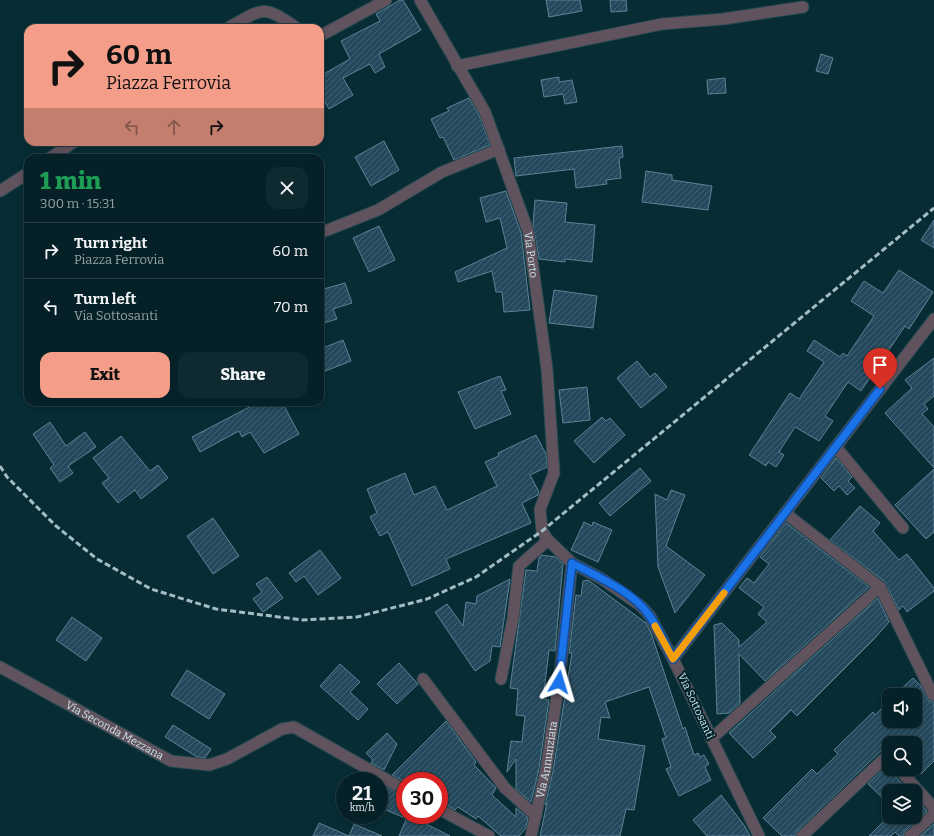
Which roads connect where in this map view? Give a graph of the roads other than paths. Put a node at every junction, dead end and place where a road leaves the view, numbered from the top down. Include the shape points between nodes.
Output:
1 (386, 0) edge
2 (420, 0) edge
3 (803, 7) dead end
4 (236, 24) edge
5 (291, 24) edge
6 (324, 34) edge
7 (457, 66) junction
8 (68, 146) edge
9 (499, 149) junction
10 (56, 154) edge
11 (24, 175) edge
12 (0, 191) edge
13 (324, 231) edge
14 (934, 319) edge
15 (836, 447) junction
16 (785, 513) junction
17 (903, 528) dead end
18 (545, 535) junction
19 (572, 563) junction
20 (880, 587) junction
21 (673, 659) junction
22 (0, 667) edge
23 (423, 679) dead end
24 (501, 679) dead end
25 (934, 695) edge
26 (711, 739) junction
27 (882, 761) edge
28 (905, 776) edge
29 (396, 785) edge
30 (934, 808) edge
31 (448, 814) edge
32 (934, 814) edge
33 (536, 816) junction
34 (489, 836) edge
35 (531, 836) edge
36 (759, 836) edge
37 (802, 836) edge
38 (910, 836) edge

1 - 6 street
2 - 7 street, Via Porto
3 - 7 street via 722,19 662,24
4 - 5 street via 260,11 268,11 276,13
7 - 9 street, Via Porto via 485,112
8 - 10 street
9 - 13 street via 442,172 378,210
9 - 18 street, Via Porto via 528,231 547,369 554,473 540,509
11 - 12 street
14 - 15 street
15 - 16 street
15 - 17 street
16 - 20 street
16 - 21 street
18 - 19 street, Via Sottosanti
18 - 24 street via 519,566 513,618
19 - 21 street, Via Sottosanti via 602,579 641,606 650,616
19 - 33 street, Via Annunziata via 559,682 546,770
20 - 25 street
20 - 26 street
21 - 26 street, Via Sottosanti
22 - 29 street, Via Seconda Mezzana via 170,761 209,765 228,759 282,729 294,727
23 - 33 street via 505,788
26 - 36 street, Via Sottosanti
27 - 37 street
28 - 30 street
31 - 34 street
32 - 38 street
33 - 35 street, Via Annunziata

